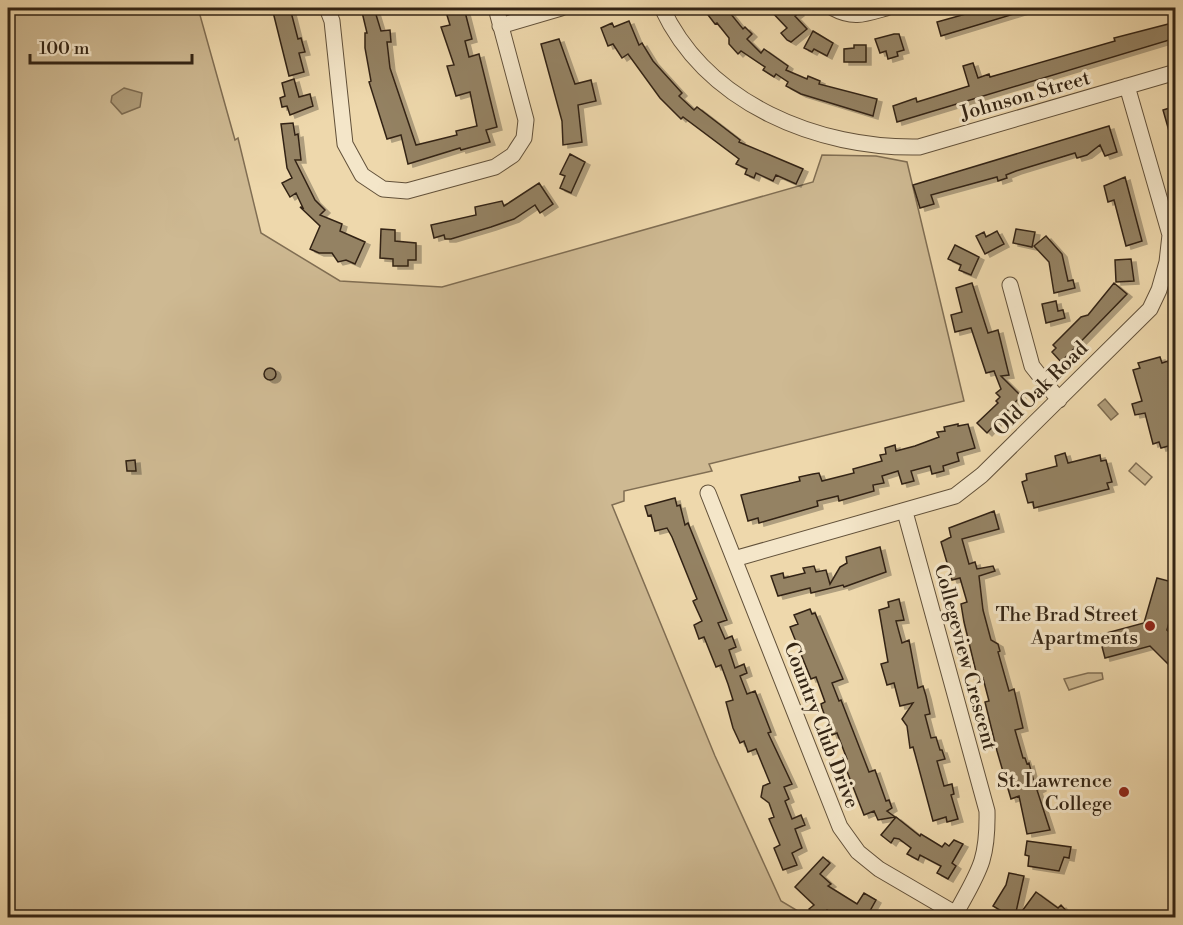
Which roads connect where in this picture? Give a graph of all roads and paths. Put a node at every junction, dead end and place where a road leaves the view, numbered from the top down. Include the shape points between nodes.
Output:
1 (327, 8) edge
2 (496, 8) edge
3 (561, 8) edge
4 (662, 8) edge
5 (832, 8) edge
6 (886, 8) edge
7 (501, 26) junction
8 (1176, 72) edge
9 (1127, 86) junction
10 (1173, 234) edge
11 (1010, 285) dead end
12 (1059, 400) junction
13 (708, 493) dead end
14 (905, 512) junction
15 (734, 559) junction
16 (960, 915) edge

1 - 7 street via 332,21 345,144 362,175 383,189 407,191 495,167 513,155 524,138 526,120
2 - 7 street
3 - 7 street
4 - 9 street, Johnson Street via 691,55 753,107 840,141 884,148 919,147
5 - 6 street via 846,15
8 - 9 street, Johnson Street
9 - 10 street, Old Oak Road
10 - 12 street, Old Oak Road via 1159,290 1150,309
11 - 12 street via 1032,366
12 - 14 street, Old Oak Road via 955,496
13 - 15 street, Country Club Drive
14 - 15 street, Old Oak Road
14 - 16 street, Collegeview Crescent via 987,811 984,862
15 - 16 street, Country Club Drive via 840,827 858,852 879,869

